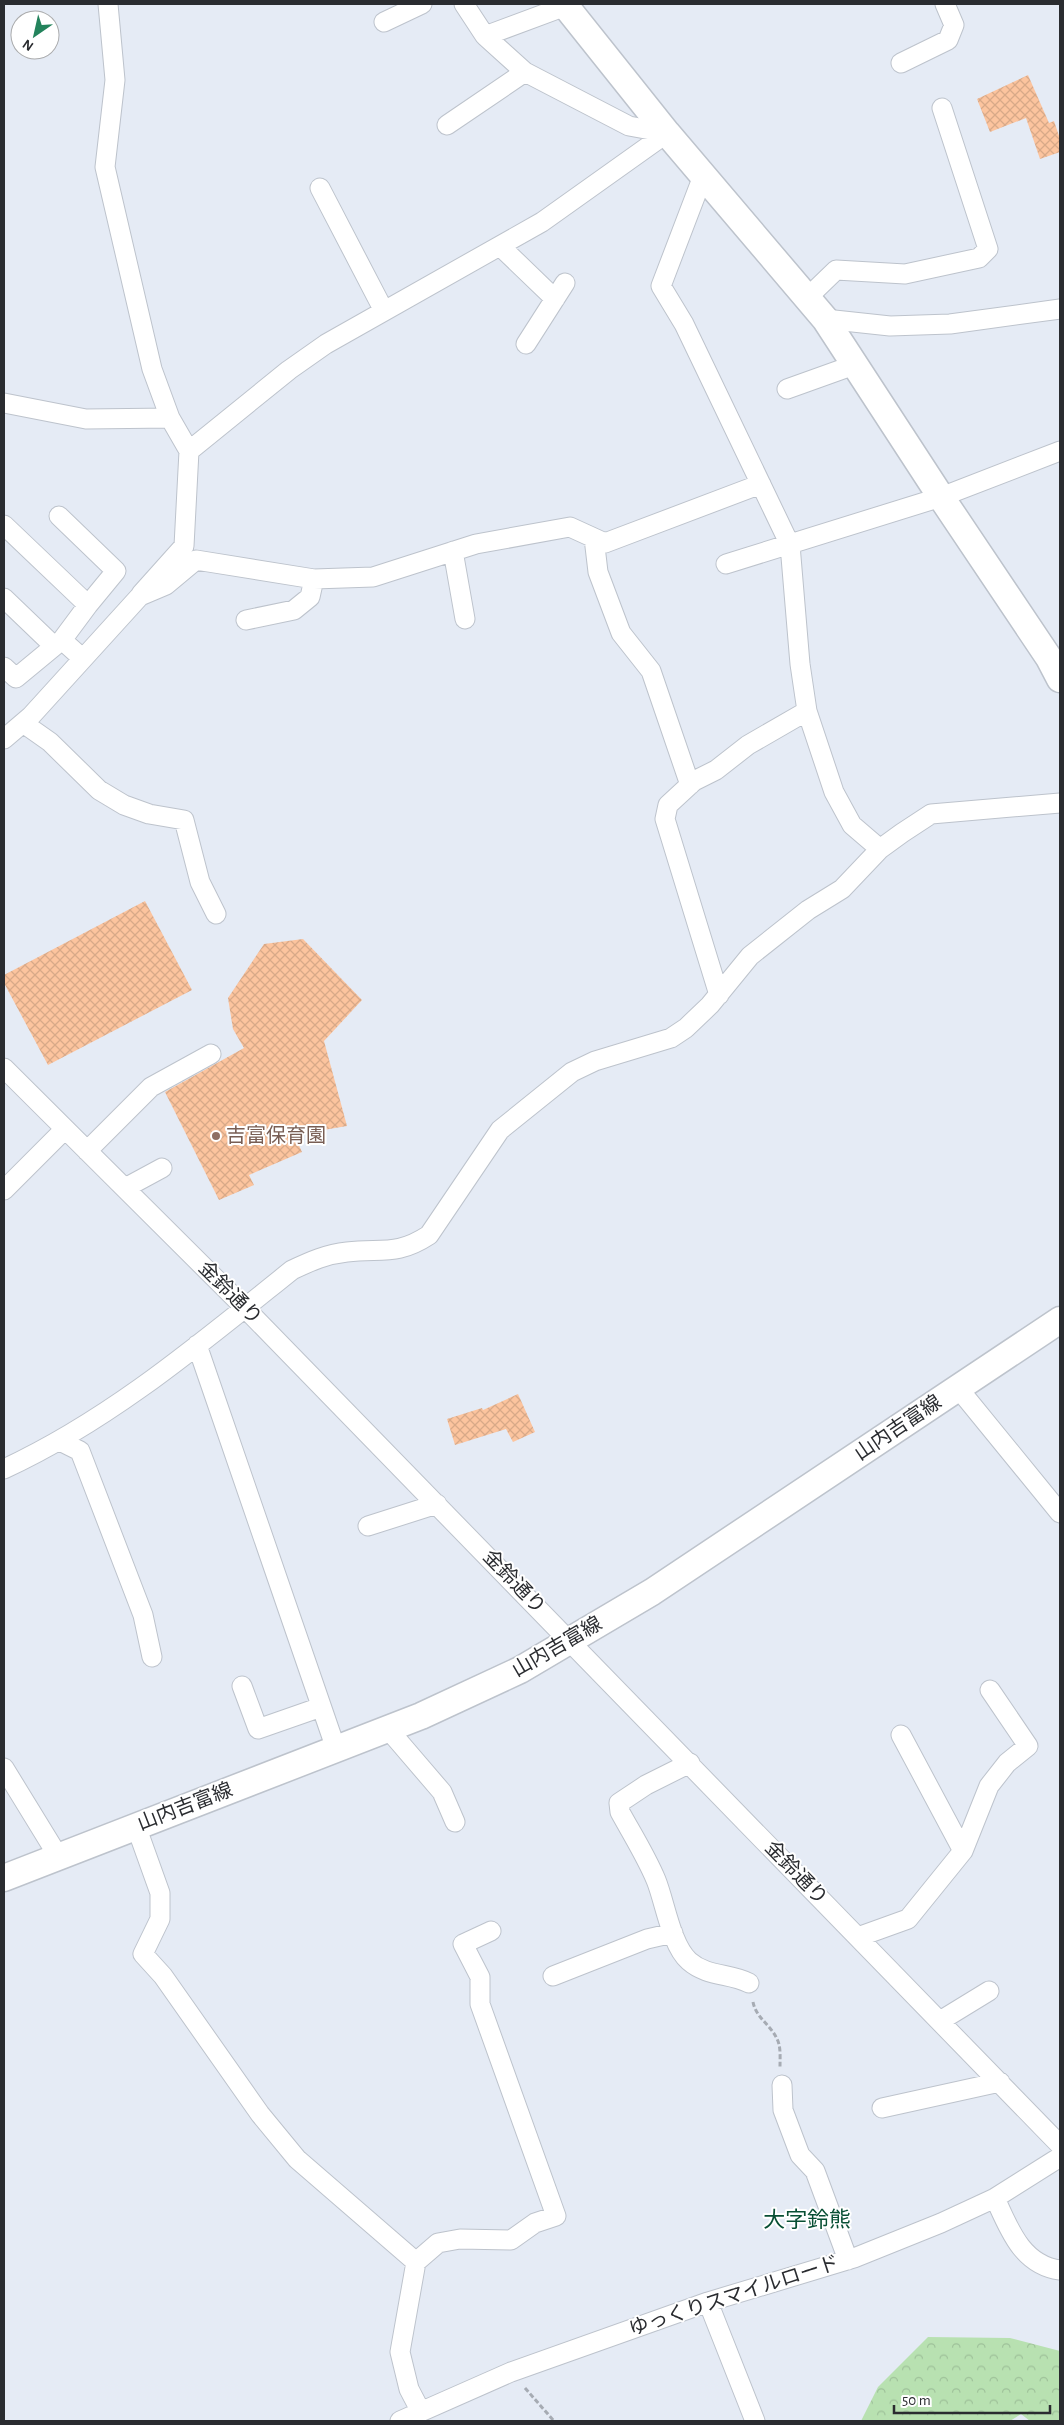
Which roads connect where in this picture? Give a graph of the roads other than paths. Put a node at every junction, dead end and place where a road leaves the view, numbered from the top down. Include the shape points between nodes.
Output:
1 (108, 4) edge
2 (422, 4) edge
3 (464, 4) edge
4 (567, 4) edge
5 (945, 4) edge
6 (384, 22) dead end
7 (485, 36) junction
8 (901, 63) dead end
9 (525, 72) junction
10 (942, 108) dead end
11 (447, 125) dead end
12 (667, 134) junction
13 (702, 176) junction
14 (320, 188) dead end
15 (500, 246) junction
16 (807, 298) junction
17 (1060, 309) edge
18 (384, 311) junction
19 (825, 319) junction
20 (526, 344) dead end
21 (854, 365) junction
22 (787, 389) dead end
23 (4, 403) edge
24 (170, 418) junction
25 (1060, 450) edge
26 (189, 451) junction
27 (761, 484) junction
28 (941, 498) junction
29 (59, 516) dead end
30 (4, 525) edge
31 (594, 538) junction
32 (790, 545) junction
33 (453, 552) junction
34 (726, 564) dead end
35 (314, 579) junction
36 (140, 596) junction
37 (4, 598) edge
38 (88, 605) junction
39 (465, 618) dead end
40 (246, 620) dead end
41 (58, 643) junction
42 (82, 658) junction
43 (1057, 664) edge
44 (4, 668) edge
45 (806, 711) junction
46 (23, 723) junction
47 (4, 739) edge
48 (690, 785) junction
49 (1060, 803) edge
50 (880, 849) junction
51 (216, 914) dead end
52 (718, 995) junction
53 (212, 1054) dead end
54 (4, 1068) edge
55 (65, 1129) junction
56 (87, 1151) junction
57 (162, 1168) dead end
58 (125, 1188) junction
59 (4, 1190) edge
60 (245, 1308) junction
61 (1060, 1320) edge
62 (197, 1345) junction
63 (958, 1388) junction
64 (60, 1441) junction
65 (4, 1469) edge
66 (437, 1504) junction
67 (1058, 1507) edge
68 (368, 1526) dead end
69 (571, 1641) junction
70 (152, 1657) dead end
71 (242, 1686) dead end
72 (990, 1690) dead end
73 (321, 1707) junction
74 (388, 1729) junction
75 (901, 1735) dead end
76 (336, 1749) junction
77 (690, 1763) junction
78 (4, 1768) edge
79 (455, 1822) dead end
80 (136, 1826) junction
81 (963, 1851) junction
82 (58, 1856) junction
83 (4, 1878) edge
84 (491, 1931) dead end
85 (673, 1933) junction
86 (858, 1937) junction
87 (552, 1976) dead end
88 (749, 1983) road end
89 (989, 1991) dead end
90 (940, 2021) junction
91 (1000, 2082) junction
92 (782, 2085) road end
93 (882, 2108) dead end
94 (1060, 2145) edge
95 (1060, 2157) edge
96 (995, 2198) junction
97 (848, 2260) junction
98 (416, 2262) junction
99 (1060, 2270) edge
100 (708, 2302) junction
101 (421, 2412) junction
102 (400, 2421) edge
103 (755, 2421) edge

1 - 24 street via 115,80 105,167 152,369
2 - 6 street
3 - 7 street
4 - 7 street
4 - 12 main road
5 - 8 street via 954,25 948,40
7 - 9 street
9 - 11 street
9 - 12 street via 629,126
10 - 16 street via 988,249 980,258 905,274 836,270
12 - 13 main road
12 - 15 street via 542,222
13 - 16 main road
13 - 27 street via 661,286 684,324
14 - 18 street
15 - 18 street
15 - 20 street via 560,291
16 - 19 main road
17 - 19 street via 950,324 890,326
18 - 26 street via 326,344 289,370
19 - 21 main road
21 - 22 street
21 - 28 main road
23 - 24 street via 86,419
24 - 26 street
25 - 28 street
26 - 36 street via 184,546
27 - 31 street via 605,543
27 - 32 street
28 - 32 street
28 - 43 main road
29 - 38 street via 116,571
30 - 38 street
31 - 33 street via 570,527 476,544
31 - 48 street via 598,572 621,633 651,671
32 - 34 street
32 - 45 street
33 - 35 street via 373,577
33 - 39 street
35 - 36 street via 196,560 166,585
35 - 40 street via 310,597 294,610
36 - 42 street
37 - 41 street
38 - 41 street
41 - 42 street
41 - 44 street via 16,678
42 - 46 street
45 - 48 street via 748,745
45 - 50 street via 834,792 852,824
46 - 47 street
46 - 51 street via 50,742 99,790 124,805 149,814 184,820 200,882
48 - 52 street via 668,805 665,820
49 - 50 street via 931,814
50 - 52 street via 842,889 808,910 750,956
52 - 60 street via 686,1028 671,1038 595,1061 572,1072 506,1124 429,1236 398,1250 318,1257 292,1270
53 - 56 street via 151,1087
54 - 55 street, 金鈴通り
55 - 56 street, 金鈴通り
55 - 59 street
56 - 58 street, 金鈴通り
57 - 58 street
58 - 60 street, 金鈴通り
60 - 62 street
60 - 66 street, 金鈴通り
61 - 63 main road, 山内吉富線
62 - 64 street
62 - 73 street
63 - 67 street
63 - 69 main road, 山内吉富線 via 652,1592
64 - 65 street
64 - 70 street via 80,1451 143,1614
66 - 68 street
66 - 69 street, 金鈴通り
69 - 74 main road, 山内吉富線 via 520,1670
69 - 77 street, 金鈴通り
71 - 73 street via 258,1729
72 - 81 street via 1028,1746 1007,1763 989,1786
73 - 76 street
74 - 76 main road, 山内吉富線
74 - 79 street via 442,1792
75 - 81 street
76 - 80 main road, 山内吉富線
77 - 85 street via 618,1803 656,1880
77 - 86 street, 金鈴通り
78 - 82 street
80 - 82 main road, 山内吉富線
80 - 98 street via 160,1893 160,1918 143,1954 163,1976 260,2114 297,2159
81 - 86 street via 908,1919
82 - 83 main road, 山内吉富線
84 - 98 street via 463,1944 480,1977 480,2004 556,2216 535,2223 511,2240 460,2238 438,2243
85 - 87 street
85 - 88 street via 688,1960 701,1969 715,1975 737,1976
86 - 90 street, 金鈴通り
89 - 90 street
90 - 91 street, 金鈴通り
91 - 93 street
91 - 94 street, 金鈴通り
92 - 97 street via 783,2110 800,2155 815,2171
95 - 96 street, ゆっくりスマイルロード
96 - 97 street, ゆっくりスマイルロード
96 - 99 street via 1013,2237 1028,2256 1051,2269
97 - 100 street, ゆっくりスマイルロード
98 - 101 street via 400,2352 409,2389
100 - 101 street, ゆっくりスマイルロード via 511,2372
100 - 103 street
101 - 102 street, ゆっくりスマイルロード

